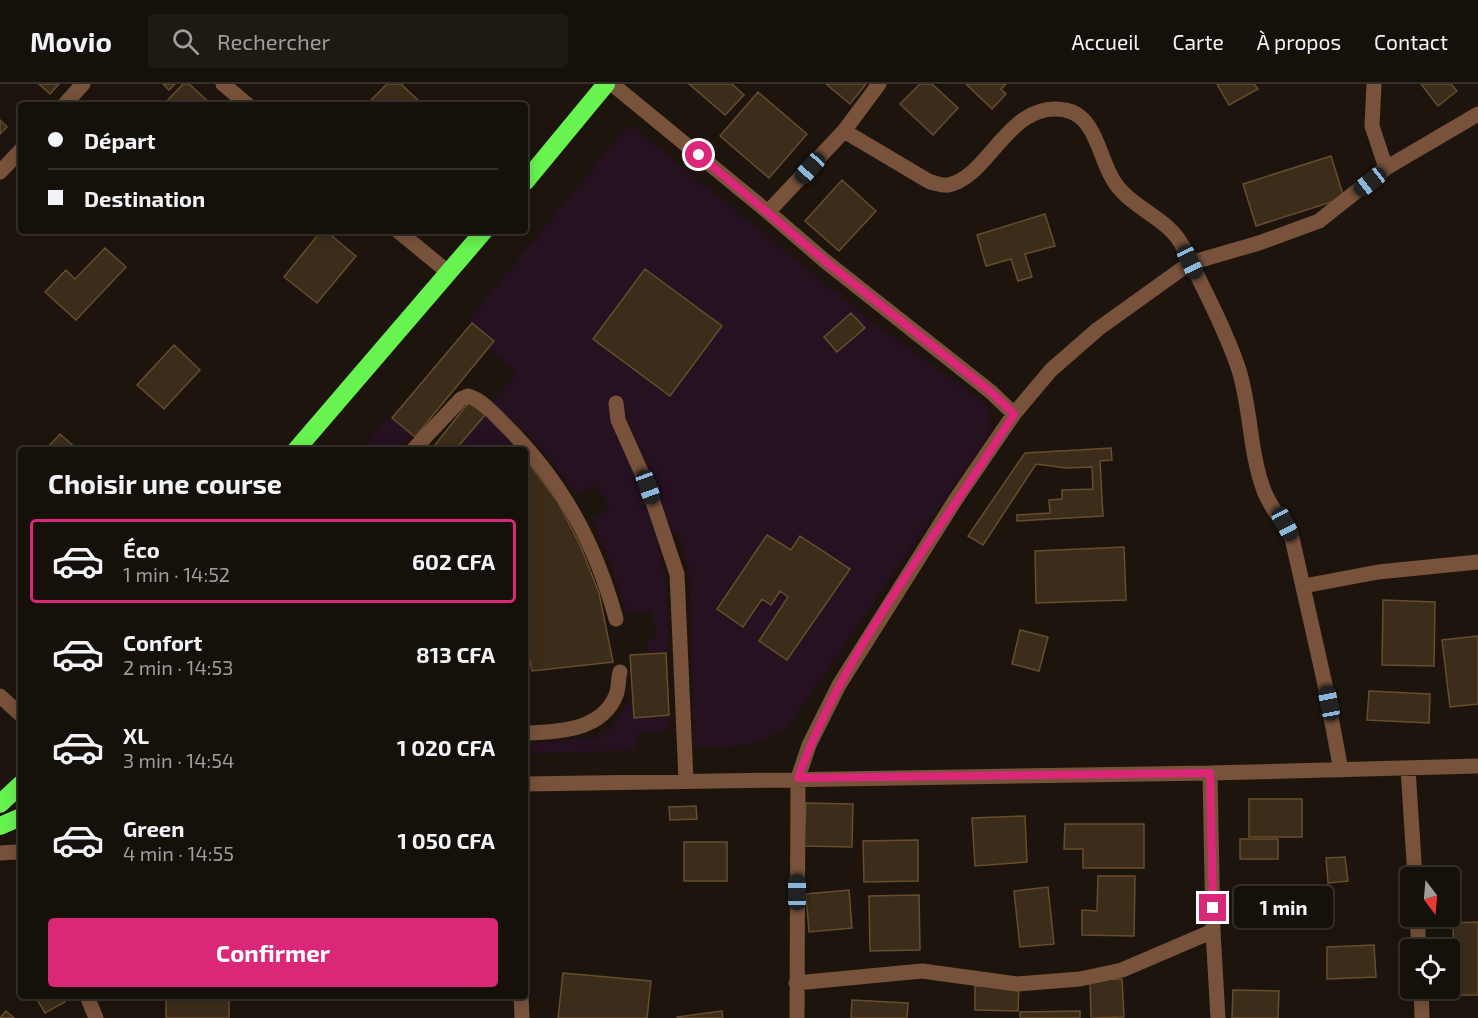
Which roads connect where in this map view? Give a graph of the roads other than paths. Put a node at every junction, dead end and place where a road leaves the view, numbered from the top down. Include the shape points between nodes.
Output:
1 (83, 84) edge
2 (223, 84) edge
3 (606, 84) edge
4 (612, 84) edge
5 (879, 84) edge
6 (1374, 84) edge
7 (66, 102) edge
8 (244, 102) edge
9 (1478, 114) edge
10 (844, 131) junction
11 (18, 153) edge
12 (1386, 168) junction
13 (0, 172) edge
14 (528, 178) edge
15 (768, 212) junction
16 (402, 234) edge
17 (482, 234) edge
18 (1190, 262) junction
19 (449, 273) junction
20 (616, 403) dead end
21 (1014, 414) junction
22 (299, 447) edge
23 (415, 447) edge
24 (527, 447) edge
25 (528, 448) edge
26 (1478, 562) edge
27 (1304, 586) junction
28 (616, 620) dead end
29 (620, 672) dead end
30 (0, 696) edge
31 (18, 712) edge
32 (528, 733) edge
33 (1478, 766) edge
34 (1408, 768) junction
35 (1341, 770) junction
36 (1210, 773) junction
37 (798, 778) junction
38 (686, 780) junction
39 (528, 784) edge
40 (18, 787) edge
41 (0, 804) edge
42 (18, 818) edge
43 (0, 826) edge
44 (0, 853) edge
45 (18, 853) edge
46 (1414, 867) edge
47 (1213, 931) junction
48 (796, 983) junction
49 (88, 999) edge
50 (521, 999) edge
51 (1421, 999) edge
52 (96, 1018) edge
53 (522, 1018) edge
54 (797, 1018) edge
55 (1218, 1018) edge
56 (1422, 1018) edge

1 - 7 street
2 - 8 street
3 - 14 highway
4 - 15 street
5 - 10 street
6 - 12 street via 1372,126
9 - 12 street
10 - 15 street
10 - 18 street via 930,182 946,186 963,179 1022,120 1046,109 1067,110 1083,117 1112,180 1126,196 1176,235
11 - 13 street
12 - 18 street via 1319,221
15 - 21 street
16 - 19 street
17 - 19 highway
18 - 21 street via 1098,329 1051,369
18 - 27 street via 1237,366 1262,487 1271,510 1292,538
19 - 22 highway
20 - 38 street via 618,420 648,487 677,574
21 - 37 street via 839,685
23 - 24 street via 468,396 486,406
25 - 28 street via 555,482 601,567
26 - 27 street via 1378,572
27 - 35 street
29 - 32 street via 616,695 605,711 587,725
30 - 31 street
33 - 34 street
34 - 35 street
34 - 46 street
35 - 36 street
36 - 37 street
36 - 47 street
37 - 38 street
37 - 48 street
38 - 39 street
40 - 41 highway
42 - 43 highway
44 - 45 street
47 - 48 street via 1122,970 1080,979 1017,984 922,971
47 - 55 street
48 - 54 street
49 - 52 street
50 - 53 street
51 - 56 street

